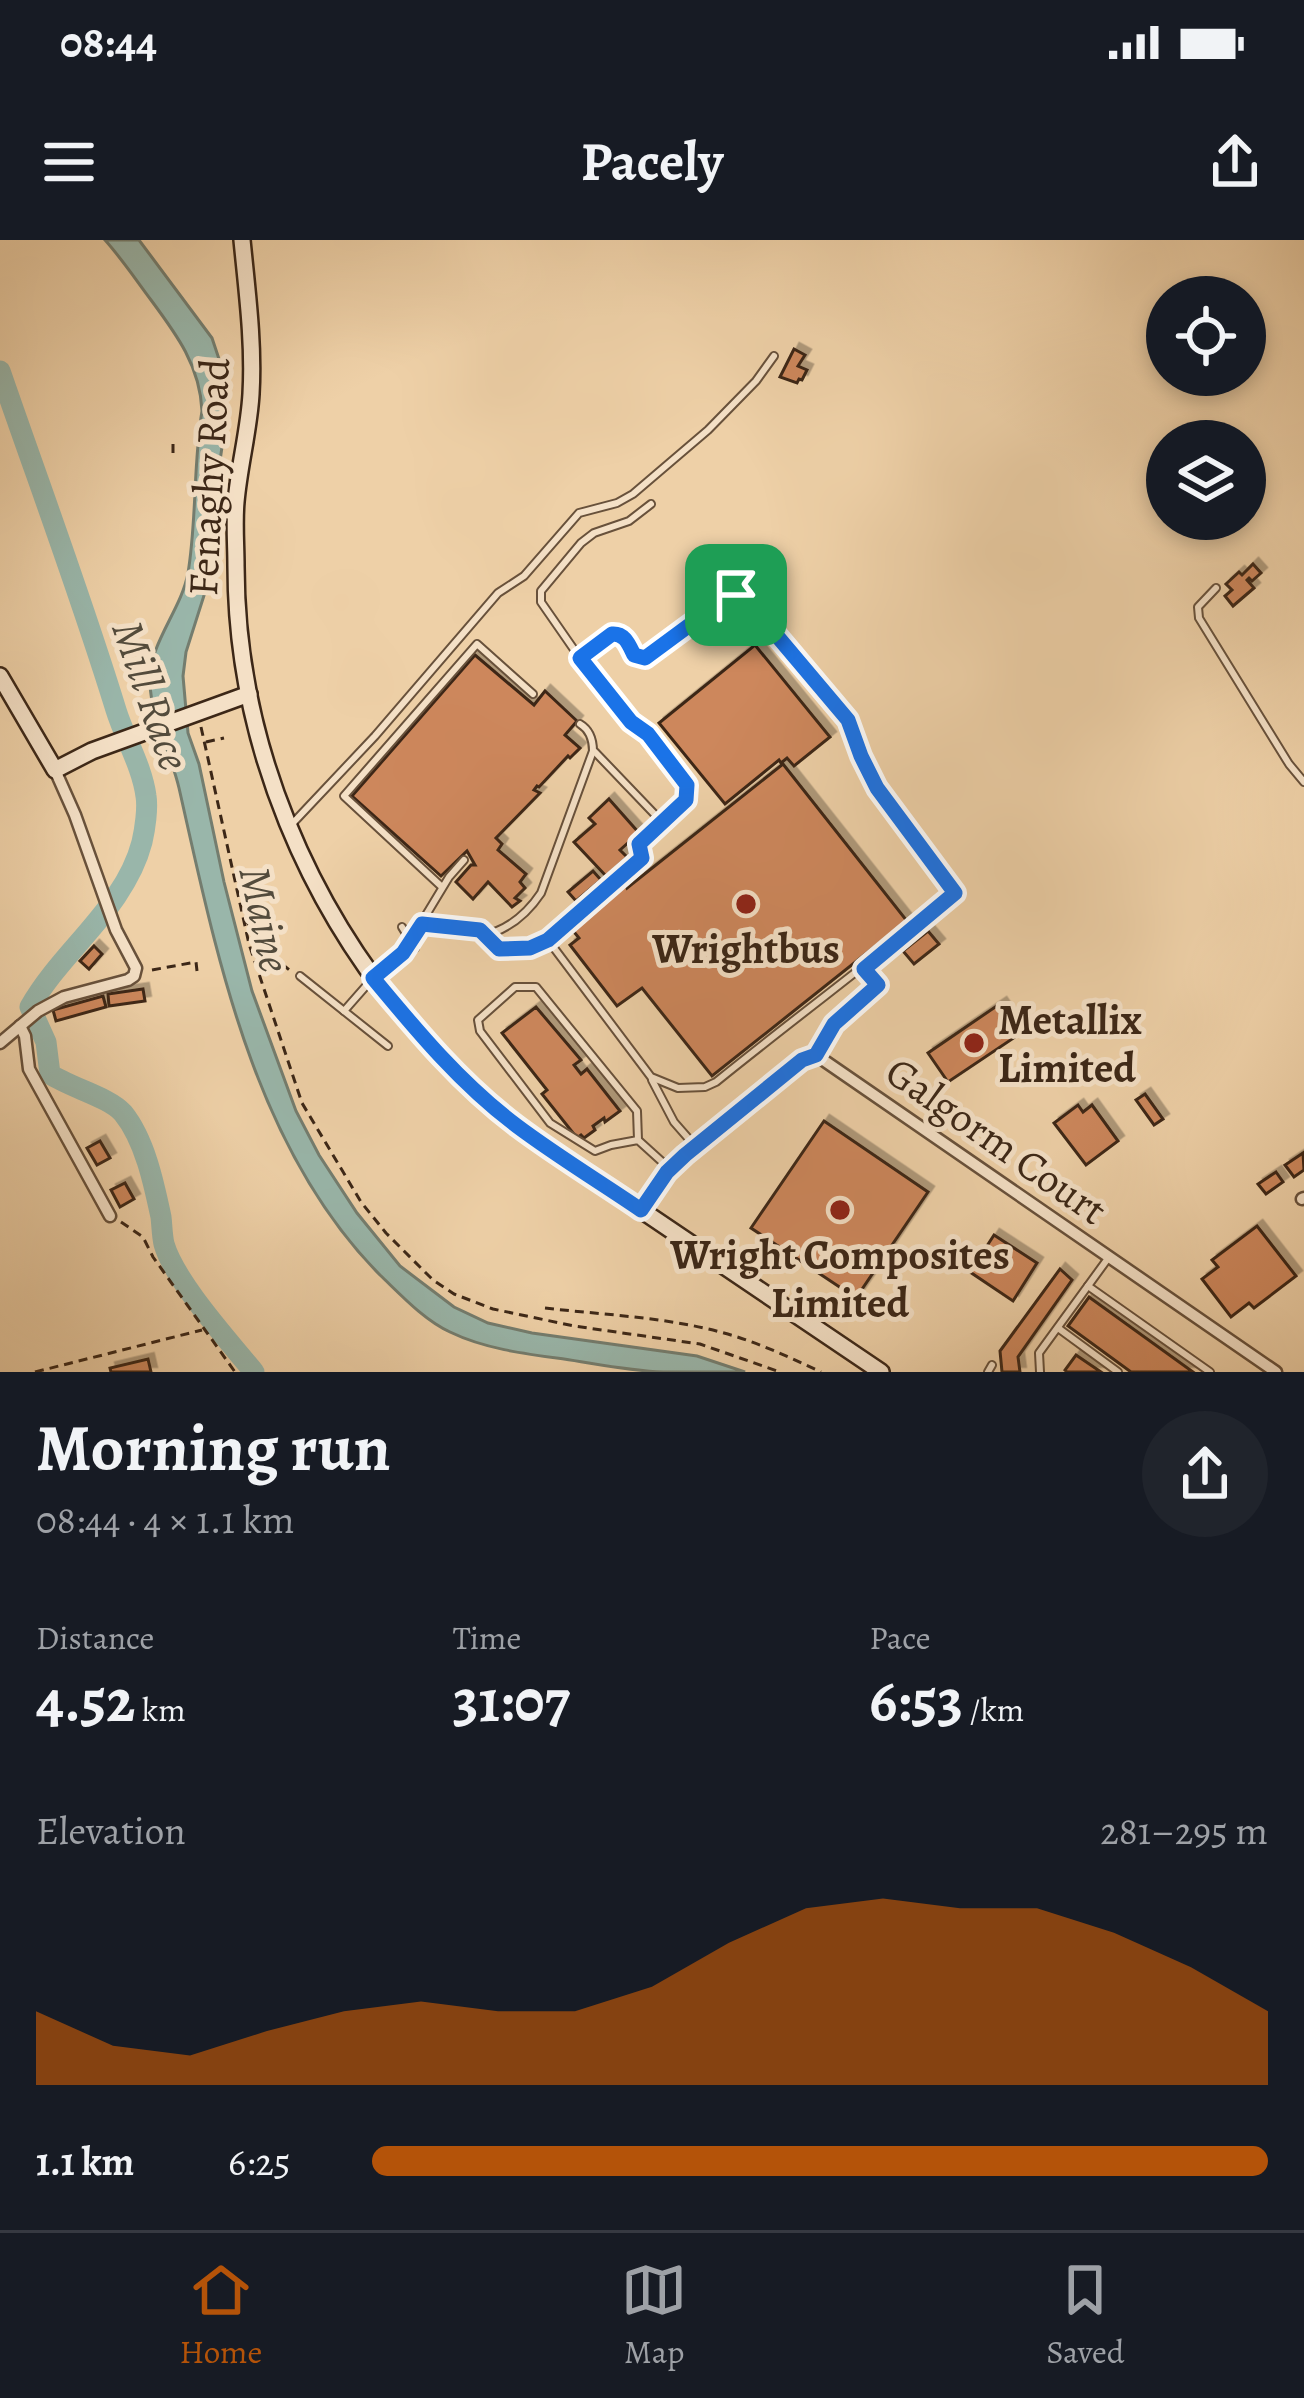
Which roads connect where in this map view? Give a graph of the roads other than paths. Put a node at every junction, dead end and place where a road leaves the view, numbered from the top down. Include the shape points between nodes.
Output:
1 (242, 240) edge
2 (774, 356) dead end
3 (651, 504) dead end
4 (1216, 588) dead end
5 (580, 658) junction
6 (1, 681) edge
7 (249, 694) junction
8 (533, 694) dead end
9 (580, 724) dead end
10 (593, 751) junction
11 (55, 770) junction
12 (1304, 782) edge
13 (663, 823) junction
14 (290, 826) junction
15 (464, 860) dead end
16 (442, 887) junction
17 (422, 924) junction
18 (402, 927) dead end
19 (480, 930) junction
20 (548, 940) junction
21 (413, 944) junction
22 (136, 968) junction
23 (864, 969) junction
24 (152, 970) road end
25 (300, 976) road end
26 (373, 978) junction
27 (344, 1011) junction
28 (29, 1018) junction
29 (0, 1043) edge
30 (388, 1046) dead end
31 (816, 1055) junction
32 (651, 1077) junction
33 (638, 1140) junction
34 (695, 1146) junction
35 (670, 1169) junction
36 (641, 1210) junction
37 (110, 1216) road end
38 (1109, 1257) junction
39 (1088, 1286) junction
40 (1058, 1328) junction
41 (881, 1372) edge
42 (1040, 1372) edge
43 (1118, 1372) edge
44 (1210, 1372) edge
45 (1276, 1372) edge

1 - 7 street, Fenaghy Road via 251,394 236,571
2 - 14 lane via 708,430 633,494 579,513
3 - 5 lane via 581,543 541,591
4 - 12 lane via 1198,618
5 - 13 lane via 687,785 686,800
5 - 23 lane via 618,633 645,658 729,596 745,598 848,720 877,788 955,893
6 - 11 street
7 - 11 street
7 - 14 street, Fenaghy Road
8 - 16 lane via 477,644 344,796
9 - 10 lane
10 - 13 lane
10 - 19 lane via 541,893 506,928
11 - 22 street
13 - 20 lane via 639,844 642,858
14 - 26 street, Fenaghy Road
15 - 16 lane
16 - 17 lane
17 - 19 lane
17 - 21 lane
18 - 21 lane
19 - 20 lane via 499,949
20 - 32 lane
21 - 26 lane
22 - 24 street
22 - 28 street via 128,980 64,997
23 - 31 lane via 878,985 834,1024
23 - 32 lane via 716,1082 678,1088
25 - 27 lane
26 - 27 lane
26 - 36 street, Fenaghy Road via 468,1085
27 - 30 lane
28 - 29 street
28 - 37 street via 29,1069
31 - 34 street
31 - 38 street, Galgorm Court
32 - 34 lane
33 - 33 lane via 637,1112 536,987 515,987 478,1020 550,1123 595,1151
33 - 35 lane
34 - 35 street
35 - 36 street
36 - 41 street, Fenaghy Road
38 - 39 lane
38 - 45 street, Galgorm Court
39 - 40 lane
39 - 44 lane
40 - 42 lane via 1040,1353
40 - 43 lane

